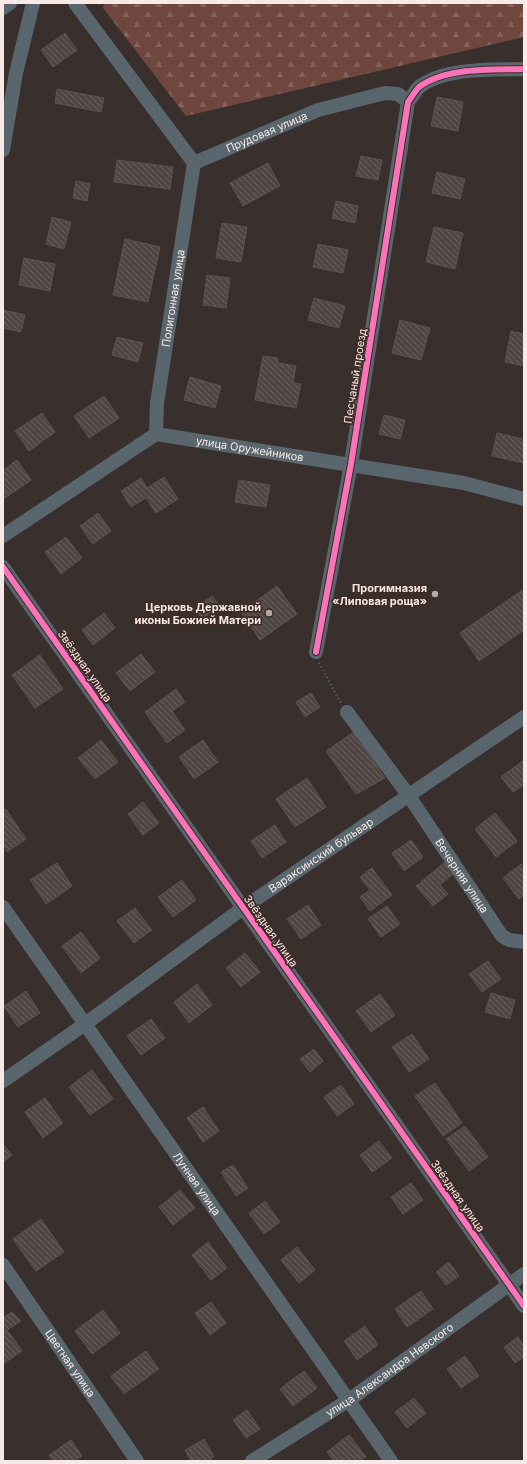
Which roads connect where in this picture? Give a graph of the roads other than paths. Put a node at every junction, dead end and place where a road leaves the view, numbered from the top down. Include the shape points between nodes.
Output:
1 (10, 3) edge
2 (33, 3) edge
3 (75, 3) edge
4 (3, 8) edge
5 (524, 69) edge
6 (408, 102) junction
7 (3, 150) edge
8 (194, 163) junction
9 (156, 434) junction
10 (350, 464) junction
11 (524, 499) edge
12 (3, 536) edge
13 (3, 567) edge
14 (316, 652) road end
15 (346, 712) road end
16 (524, 717) edge
17 (409, 796) junction
18 (3, 907) edge
19 (243, 908) junction
20 (524, 942) edge
21 (85, 1024) junction
22 (3, 1081) edge
23 (3, 1265) edge
24 (524, 1274) edge
25 (509, 1285) junction
26 (524, 1306) edge
27 (349, 1400) junction
28 (137, 1461) edge
29 (252, 1461) edge
30 (391, 1461) edge

1 - 4 street
2 - 7 street via 16,73
3 - 8 street
5 - 6 street via 464,71 432,80 418,88
6 - 8 street, Прудовая улица via 398,94 385,93 318,110
6 - 10 street, Песчаный проезд
8 - 9 street, Полигонная улица via 157,403
9 - 10 street, улица Оружейников
9 - 12 street
10 - 11 street, улица Оружейников via 464,483
10 - 14 street, Песчаный проезд
13 - 19 street, Звёздная улица
15 - 17 street
16 - 17 street, Вараксинский бульвар
17 - 19 street, Вараксинский бульвар
17 - 20 street, Вечерняя улица via 502,936 509,940
18 - 21 street, Лунная улица
19 - 21 street, Вараксинский бульвар
19 - 25 street, Звёздная улица
21 - 22 street, Вараксинский бульвар
21 - 27 street, Лунная улица
23 - 28 street, Цветная улица
24 - 25 street, улица Александра Невского
25 - 26 street, Звёздная улица
25 - 27 street, улица Александра Невского
27 - 29 street, улица Александра Невского
27 - 30 street, Лунная улица

